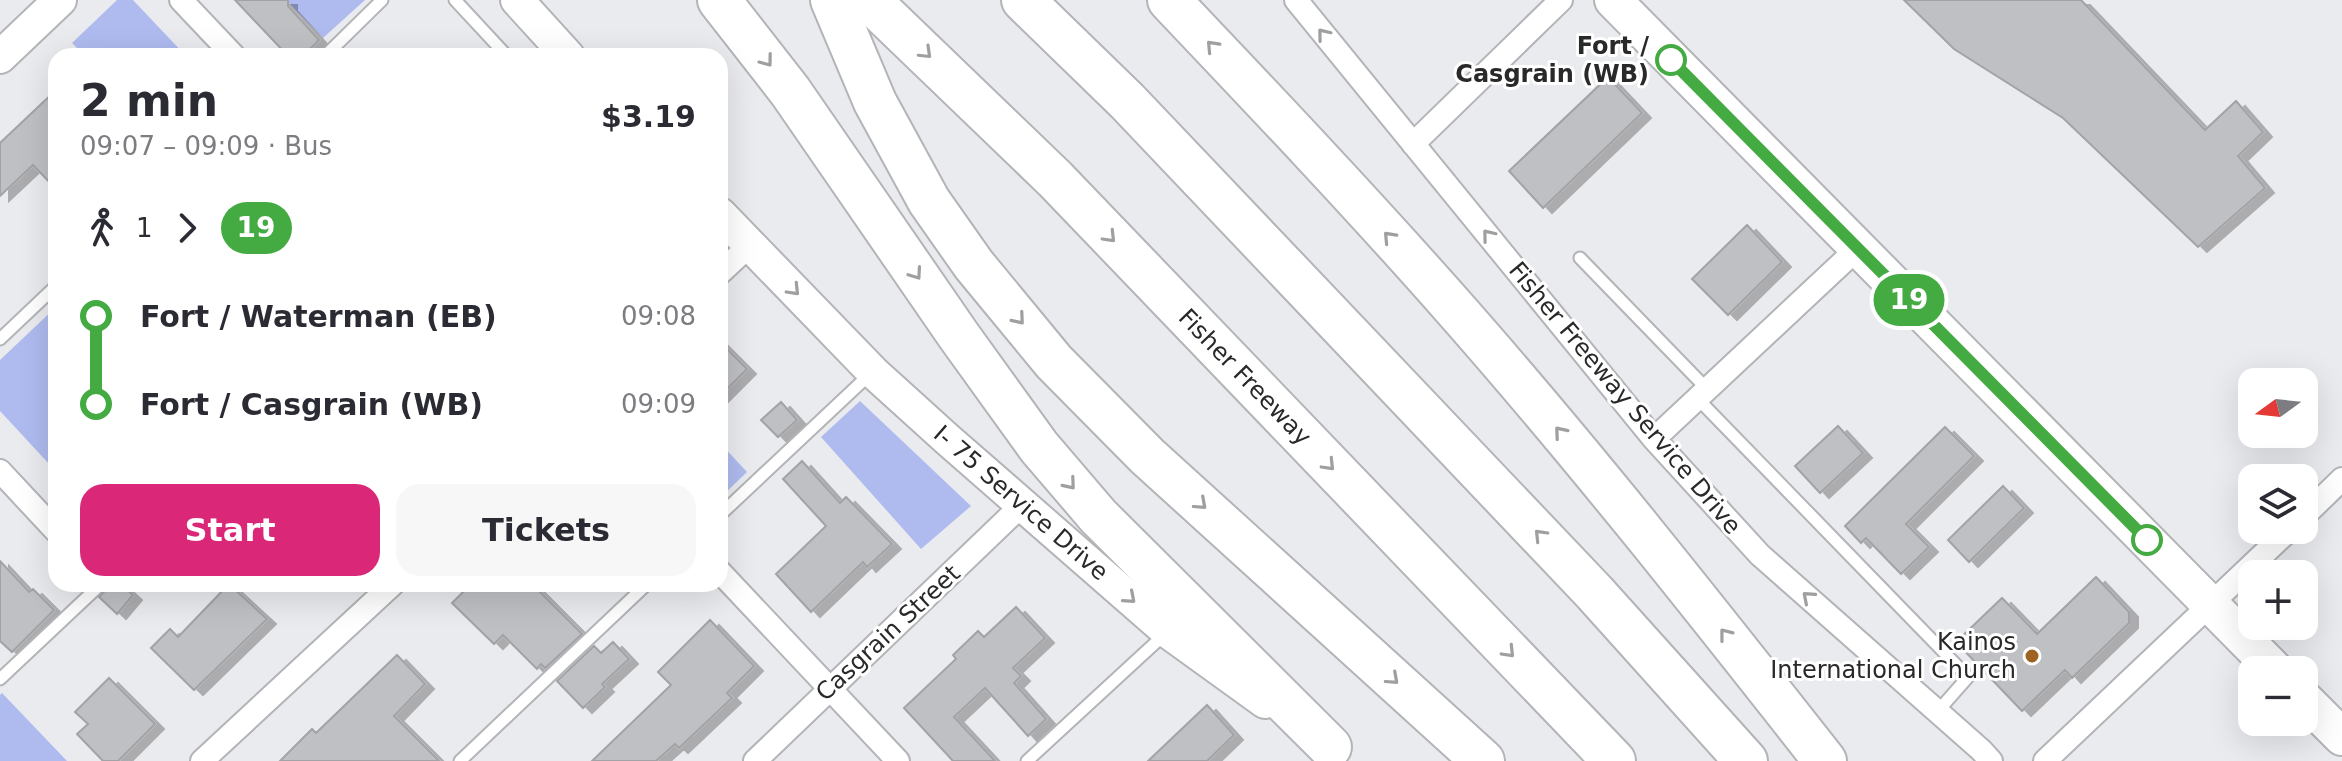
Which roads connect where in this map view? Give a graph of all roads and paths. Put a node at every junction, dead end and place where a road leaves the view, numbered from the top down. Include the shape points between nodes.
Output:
1 (60, 0) edge
2 (181, 0) edge
3 (382, 0) edge
4 (455, 0) edge
5 (517, 0) edge
6 (719, 0) edge
7 (832, 0) edge
8 (869, 0) edge
9 (1023, 0) edge
10 (1169, 0) edge
11 (1296, 0) edge
12 (1561, 0) edge
13 (1613, 0) edge
14 (226, 48) edge
15 (333, 48) edge
16 (500, 48) edge
17 (561, 48) edge
18 (0, 57) edge
19 (1413, 144) junction
20 (728, 222) edge
21 (750, 245) junction
22 (1858, 248) junction
23 (1580, 258) dead end
24 (728, 266) edge
25 (48, 294) edge
26 (0, 339) edge
27 (873, 372) junction
28 (1701, 393) junction
29 (1654, 439) junction
30 (0, 471) edge
31 (2342, 479) edge
32 (2318, 502) edge
33 (1022, 505) junction
34 (728, 508) edge
35 (48, 522) edge
36 (2275, 544) edge
37 (728, 581) edge
38 (92, 592) edge
39 (384, 592) edge
40 (639, 592) edge
41 (2212, 605) junction
42 (1168, 632) junction
43 (2261, 656) edge
44 (0, 679) edge
45 (829, 688) junction
46 (1938, 711) junction
47 (2318, 713) edge
48 (2342, 737) edge
49 (1331, 756) edge
50 (202, 761) edge
51 (460, 761) edge
52 (755, 761) edge
53 (898, 761) edge
54 (1027, 761) edge
55 (1483, 761) edge
56 (1614, 761) edge
57 (1746, 761) edge
58 (1825, 761) edge
59 (1991, 761) edge
60 (2045, 761) edge

1 - 18 main road
2 - 14 street
3 - 15 lane
4 - 16 lane
5 - 17 main road
6 -> 49 highway via 790,91 1039,447 1098,516
7 -> 55 highway via 894,141 947,231 1054,362 1147,456
8 -> 56 highway, Fisher Freeway via 1055,179
57 -> 9 highway via 1561,557 1127,101
58 -> 10 highway via 1525,390
19 -> 11 street, Fisher Freeway Service Drive
12 - 19 street
13 - 22 main road
29 -> 19 street, Fisher Freeway Service Drive
20 - 21 main road, I- 75 Service Drive
21 - 24 street
21 -> 27 main road, I- 75 Service Drive
22 - 28 street
22 - 41 main road
23 - 28 lane
25 - 26 lane
27 - 33 main road, I- 75 Service Drive
27 - 34 lane
28 - 29 street
28 - 46 lane via 1968,677
46 -> 29 street, Fisher Freeway Service Drive via 1760,555
30 - 35 street
31 - 32 street
33 -> 42 main road, I- 75 Service Drive
33 - 45 street, Casgrain Street
36 - 41 street
37 - 45 street
38 - 44 lane
39 - 50 street
40 - 51 lane
41 - 43 main road
41 - 60 street
42 - 49 main road, I- 75 Service Drive
42 - 54 lane
45 - 52 street, Casgrain Street
45 - 53 street
46 - 59 street, Fisher Freeway Service Drive
47 - 48 main road

